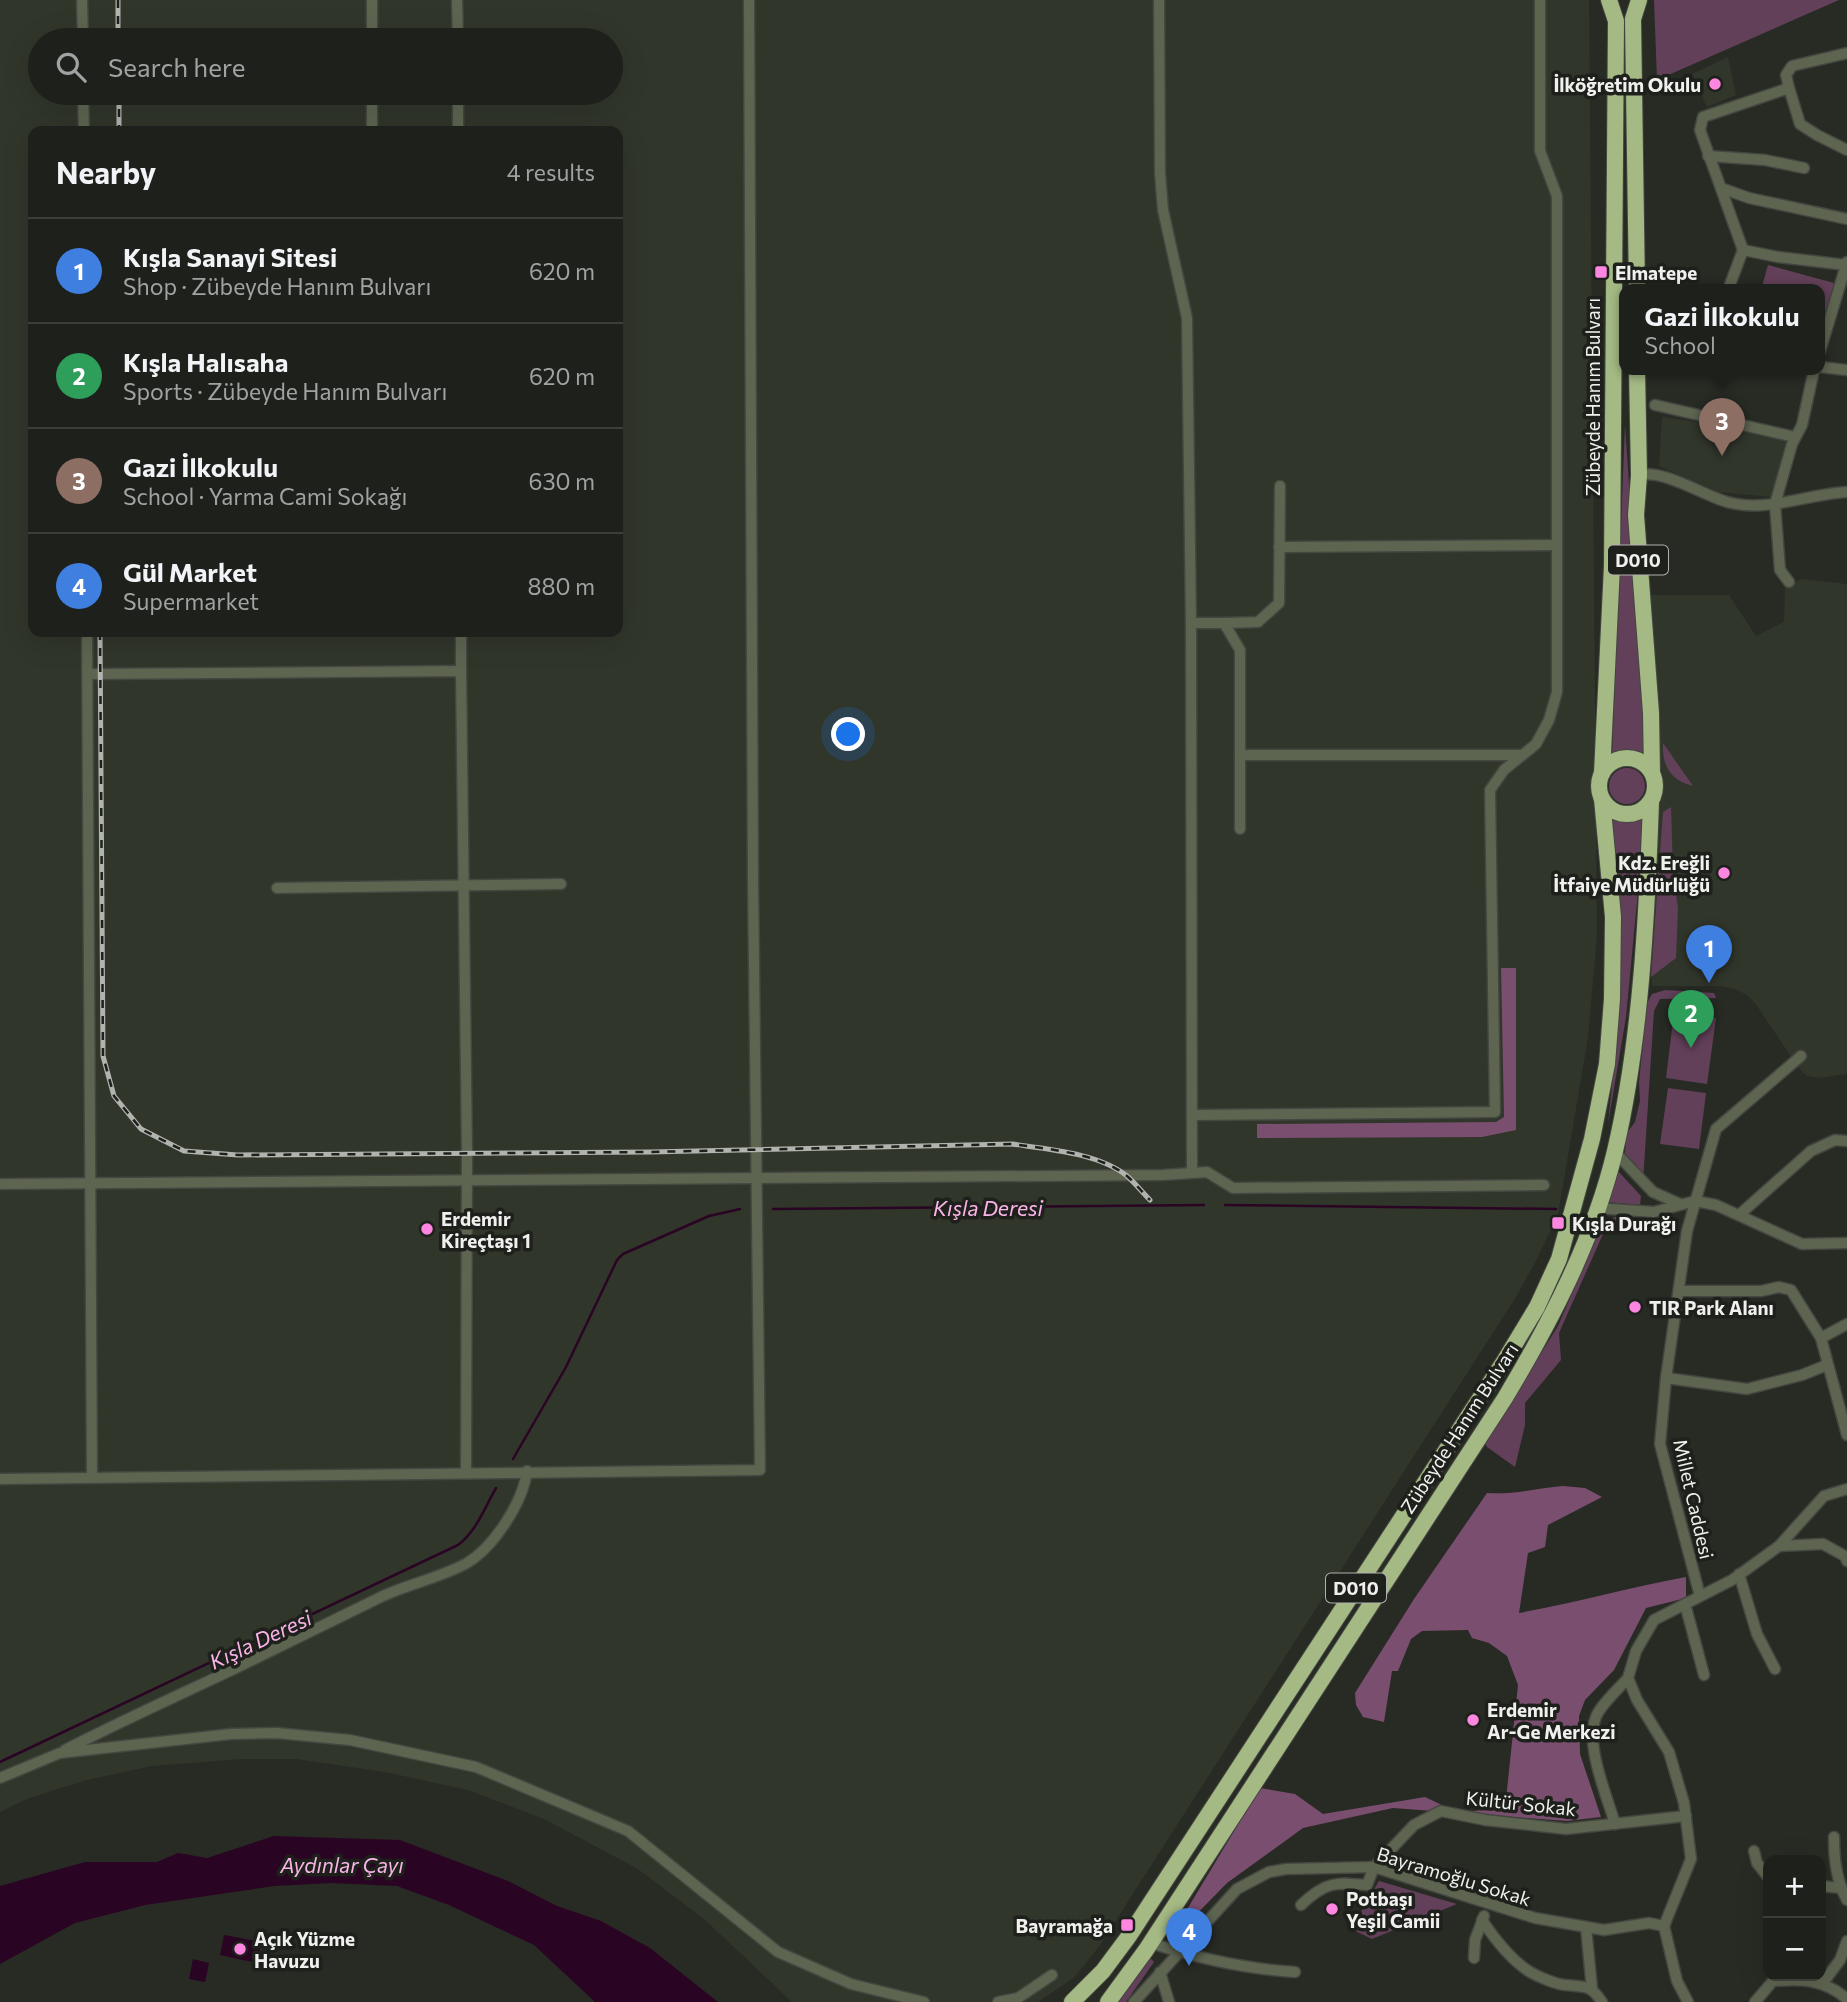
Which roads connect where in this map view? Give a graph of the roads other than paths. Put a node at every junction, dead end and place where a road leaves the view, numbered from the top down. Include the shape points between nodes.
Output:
1 (82, 0) edge
2 (372, 0) edge
3 (457, 0) edge
4 (749, 0) edge
5 (1158, 0) edge
6 (1540, 0) edge
7 (1609, 0) edge
8 (1639, 0) edge
9 (83, 28) edge
10 (372, 28) edge
11 (458, 28) edge
12 (1847, 53) edge
13 (1788, 88) junction
14 (83, 105) edge
15 (372, 105) edge
16 (458, 105) edge
17 (83, 126) edge
18 (372, 126) edge
19 (458, 126) edge
20 (1847, 150) edge
21 (1708, 156) junction
22 (1804, 168) dead end
23 (1721, 188) junction
24 (1847, 219) edge
25 (1743, 250) junction
26 (1847, 264) edge
27 (1637, 284) edge
28 (1730, 284) edge
29 (1825, 335) edge
30 (1825, 368) edge
31 (1847, 370) edge
32 (1637, 375) edge
33 (1813, 375) edge
34 (1655, 405) dead end
35 (1796, 437) junction
36 (1639, 475) junction
37 (1280, 486) dead end
38 (1847, 492) edge
39 (1776, 504) junction
40 (1557, 545) junction
41 (1279, 547) junction
42 (1788, 582) dead end
43 (1191, 623) junction
44 (1223, 623) junction
45 (87, 637) edge
46 (461, 637) edge
47 (461, 671) junction
48 (88, 674) junction
49 (1242, 755) junction
50 (1522, 755) junction
51 (1652, 772) junction
52 (1602, 773) junction
53 (1602, 799) junction
54 (1651, 802) junction
55 (1240, 829) dead end
56 (561, 884) dead end
57 (464, 886) junction
58 (277, 888) dead end
59 (1801, 1056) dead end
60 (1192, 1115) junction
61 (1847, 1141) edge
62 (1615, 1152) junction
63 (1192, 1173) junction
64 (757, 1177) junction
65 (467, 1181) junction
66 (92, 1182) junction
67 (0, 1184) edge
68 (1544, 1185) dead end
69 (1695, 1201) junction
70 (1680, 1204) junction
71 (1597, 1208) junction
72 (1739, 1216) junction
73 (1847, 1243) edge
74 (1679, 1292) junction
75 (1847, 1324) edge
76 (1821, 1338) junction
77 (1827, 1365) junction
78 (1666, 1378) junction
79 (1847, 1435) edge
80 (527, 1471) junction
81 (466, 1472) junction
82 (92, 1478) junction
83 (0, 1479) edge
84 (1847, 1489) edge
85 (1779, 1546) junction
86 (1847, 1561) edge
87 (1740, 1574) junction
88 (1699, 1597) junction
89 (1685, 1604) junction
90 (1775, 1669) dead end
91 (1704, 1675) dead end
92 (1628, 1678) junction
93 (60, 1753) junction
94 (0, 1778) edge
95 (1686, 1816) junction
96 (1615, 1824) junction
97 (1834, 1837) dead end
98 (1754, 1851) dead end
99 (1374, 1867) junction
100 (1763, 1871) edge
101 (1826, 1887) edge
102 (1840, 1888) junction
103 (1847, 1900) edge
104 (1491, 1904) junction
105 (1301, 1905) dead end
106 (1482, 1920) junction
107 (1664, 1926) junction
108 (1586, 1927) junction
109 (1847, 1941) edge
110 (1152, 1943) junction
111 (1181, 1952) junction
112 (1474, 1958) dead end
113 (1160, 1972) junction
114 (1295, 1972) dead end
115 (1052, 1975) dead end
116 (1822, 1984) junction
117 (1592, 1989) junction
118 (1092, 1995) edge
119 (1847, 1998) edge
120 (924, 2002) edge
121 (998, 2002) edge
122 (1072, 2002) edge
123 (1108, 2002) edge
124 (1134, 2002) edge
125 (1169, 2002) edge
126 (1602, 2002) edge
127 (1688, 2002) edge
128 (1755, 2002) edge

1 - 9 street
2 - 10 street
3 - 11 street
4 - 64 street
5 - 43 street via 1163,210 1187,318
6 - 40 street via 1540,151 1557,196
7 - 52 highway, Zübeyde Hanım Bulvarı / D010 via 1616,21 1612,566
8 - 27 highway via 1633,19
12 - 13 street via 1792,66
13 - 20 street via 1800,124
13 - 21 street via 1703,117 1699,130
14 - 17 street
15 - 18 street
16 - 19 street
21 - 22 street
21 - 23 street
23 - 24 street
23 - 25 street
25 - 26 street
25 - 28 street
26 - 29 street
30 - 31 street
32 - 36 highway, Zübeyde Hanım Bulvarı / D010
33 - 35 street
34 - 35 street
35 - 39 street
36 - 39 street via 1653,473 1731,503
36 - 51 highway, Zübeyde Hanım Bulvarı / D010 via 1636,515
37 - 41 street
38 - 39 street
39 - 42 street via 1780,570
40 - 41 street
40 - 50 street via 1557,692 1536,744
41 - 44 street via 1279,603 1258,622
43 - 44 street
43 - 60 street
44 - 49 street via 1240,650
45 - 48 street
46 - 47 street
47 - 48 street
47 - 57 street
48 - 66 street
49 - 50 street
49 - 55 street
50 - 60 street via 1490,790 1495,1112
51 - 52 highway via 1640,760 1622,758
51 - 54 highway, Zübeyde Hanım Bulvarı / D010 via 1656,787
52 - 53 highway, Zübeyde Hanım Bulvarı / D010
53 - 54 highway via 1616,812 1626,814
53 - 118 highway, Zübeyde Hanım Bulvarı / D010 via 1613,917 1607,1064 1559,1259 1505,1360
54 - 62 highway, Zübeyde Hanım Bulvarı / D010 via 1640,988
56 - 57 street
57 - 58 street
57 - 65 street
59 - 69 street, Millet Caddesi via 1716,1129
60 - 63 street
61 - 72 street via 1835,1140 1811,1151
62 - 70 street via 1653,1192
62 - 71 highway, Zübeyde Hanım Bulvarı / D010
63 - 64 street
63 - 68 street via 1207,1172 1233,1188
64 - 65 street
64 - 80 street via 760,1470
65 - 66 street
65 - 81 street
66 - 67 street
66 - 82 street
69 - 70 street
69 - 72 street
69 - 74 street, Millet Caddesi
70 - 71 street via 1654,1212
71 - 110 highway, Zübeyde Hanım Bulvarı / D010 via 1543,1335 1505,1398
72 - 73 street via 1802,1244
74 - 76 street via 1791,1290
74 - 78 street, Millet Caddesi
75 - 76 street
76 - 77 street
77 - 78 street via 1746,1389
77 - 79 street
78 - 88 street, Millet Caddesi via 1660,1444
80 - 81 street
80 - 93 street via 512,1512 490,1544 467,1563 386,1595
81 - 82 street
82 - 83 street
84 - 85 street via 1824,1496
85 - 86 street via 1824,1544
85 - 87 street
87 - 88 street
87 - 90 street via 1757,1634
88 - 89 street
89 - 91 street
89 - 92 street via 1654,1620 1636,1651
92 - 95 street via 1636,1700 1670,1752
92 - 96 street via 1599,1710 1592,1745
93 - 94 street
93 - 120 street via 276,1733 350,1740 476,1768 628,1831 778,1952 851,1984
95 - 96 street, Kültür Sokak
95 - 107 street via 1691,1859
96 - 99 street, Kültür Sokak via 1566,1829 1441,1811 1414,1825
97 - 102 street
98 - 100 street
99 - 104 street, Bayramoğlu Sokak
99 - 105 street, Kültür Sokak via 1367,1885 1337,1882 1314,1892
99 - 111 street, Bayramoğlu Sokak via 1269,1872 1237,1888
101 - 102 street
102 - 103 street
104 - 106 street
104 - 108 street, Bayramoğlu Sokak
106 - 112 street
106 - 117 street via 1530,1972 1563,1985
107 - 108 street, Bayramoğlu Sokak
107 - 127 street via 1677,1981
108 - 117 street
109 - 116 street
110 - 111 street
110 - 123 highway, Zübeyde Hanım Bulvarı / D010
111 - 113 street, Bayramoğlu Sokak
111 - 114 street via 1268,1971
113 - 124 street, Bayramoğlu Sokak
113 - 125 street
115 - 121 street via 1018,1998
116 - 119 street
116 - 128 street via 1801,1979 1773,1981
117 - 126 street
118 - 122 highway, Zübeyde Hanım Bulvarı / D010

